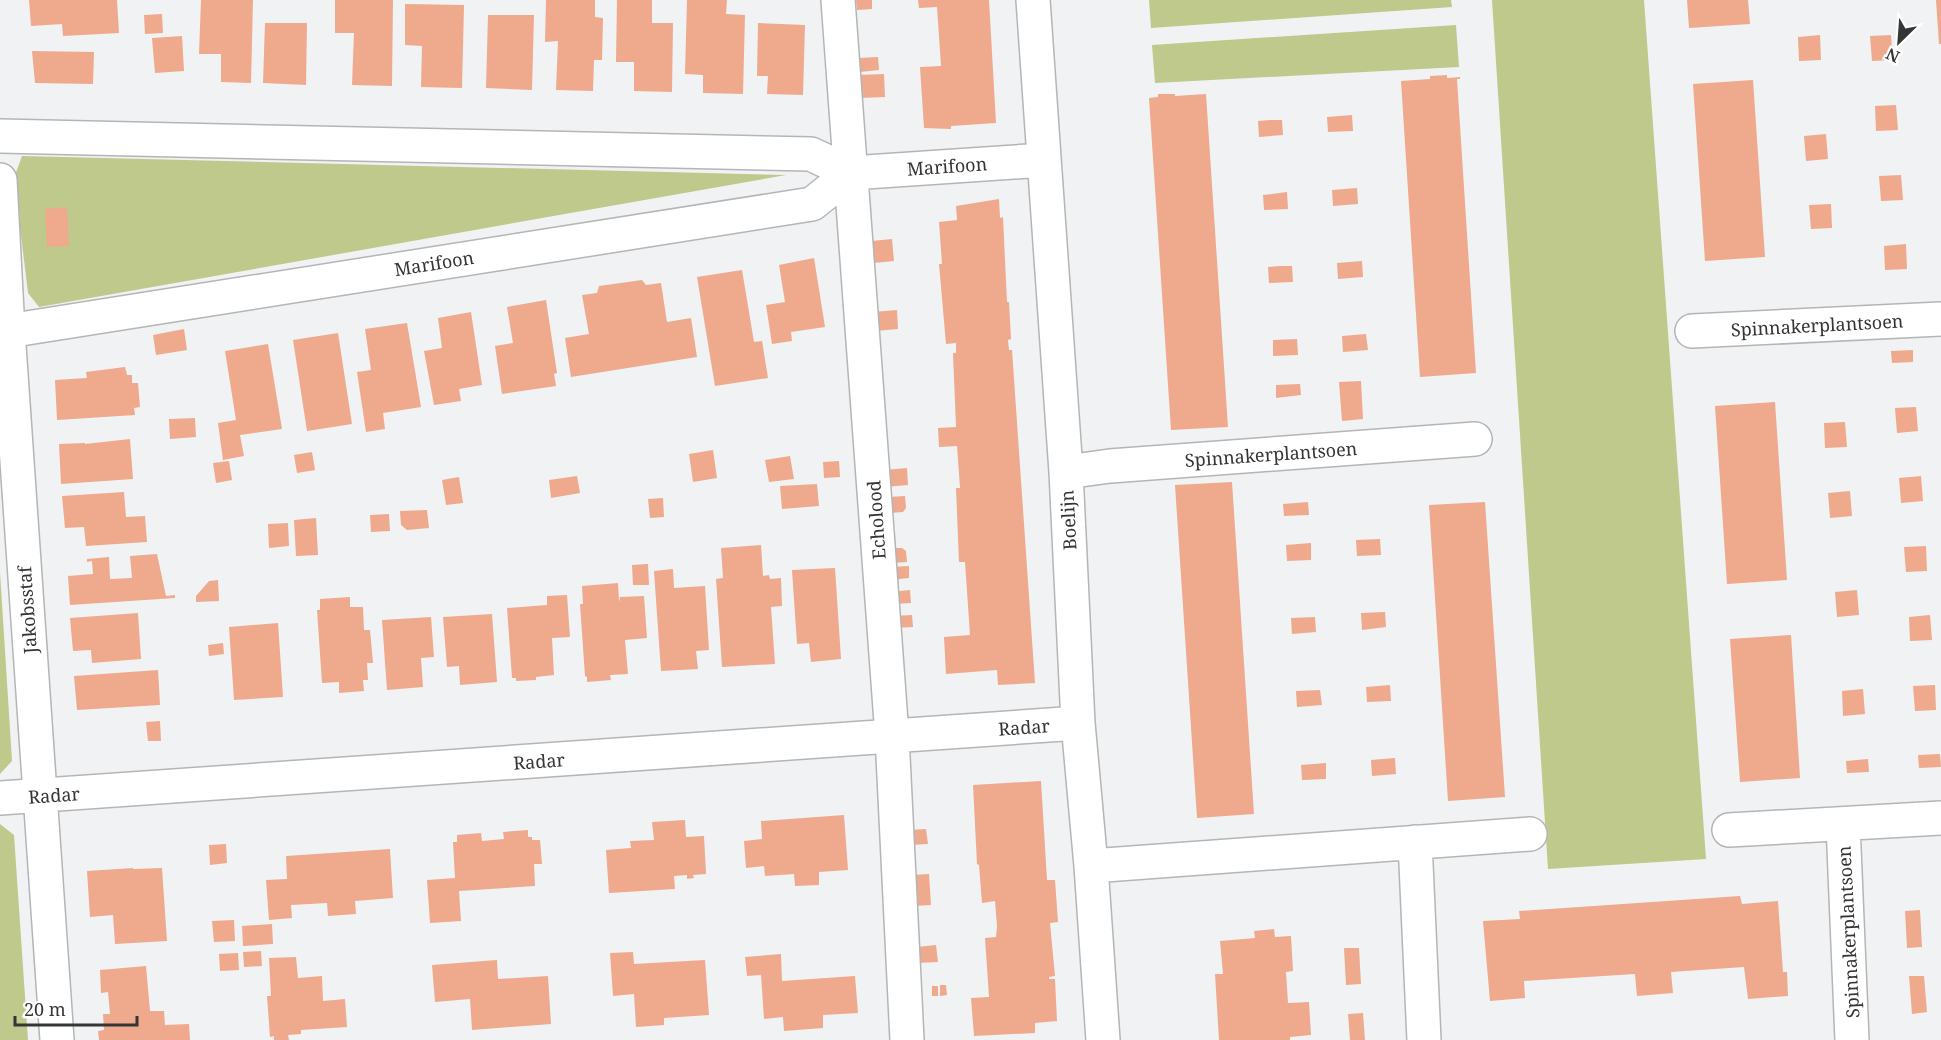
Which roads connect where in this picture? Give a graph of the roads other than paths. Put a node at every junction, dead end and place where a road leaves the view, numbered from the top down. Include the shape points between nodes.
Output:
1 (838, 0) edge
2 (1033, 0) edge
3 (0, 136) edge
4 (1044, 160) junction
5 (850, 173) junction
6 (0, 180) edge
7 (1941, 319) edge
8 (8, 331) junction
9 (1692, 331) dead end
10 (1475, 439) dead end
11 (1066, 472) junction
12 (1078, 723) junction
13 (892, 736) junction
14 (39, 796) junction
15 (0, 798) edge
16 (1941, 818) edge
17 (1843, 824) junction
18 (1729, 830) dead end
19 (1530, 834) dead end
20 (1415, 842) junction
21 (1091, 866) junction
22 (57, 1040) edge
23 (907, 1040) edge
24 (1102, 1040) edge
25 (1424, 1040) edge
26 (1852, 1040) edge

1 - 5 street, Echolood
2 - 4 street, Boelijn
3 - 5 street, Marifoon via 811,154
4 - 5 street, Marifoon
4 - 11 street, Boelijn
5 - 8 street, Marifoon via 812,204
5 - 13 street, Echolood
6 - 8 street, Jakobsstaf
7 - 9 street, Spinnakerplantsoen
8 - 14 street, Jakobsstaf
10 - 11 street, Spinnakerplantsoen
11 - 12 street, Boelijn
12 - 13 street, Radar
12 - 21 street, Boelijn
13 - 14 street, Radar
13 - 23 street, Echolood
14 - 15 street, Radar
14 - 22 street, Jakobsstaf
16 - 17 street, Spinnakerplantsoen
17 - 18 street, Spinnakerplantsoen
17 - 26 street, Spinnakerplantsoen
19 - 20 street
20 - 21 street
20 - 25 street
21 - 24 street, Boelijn

